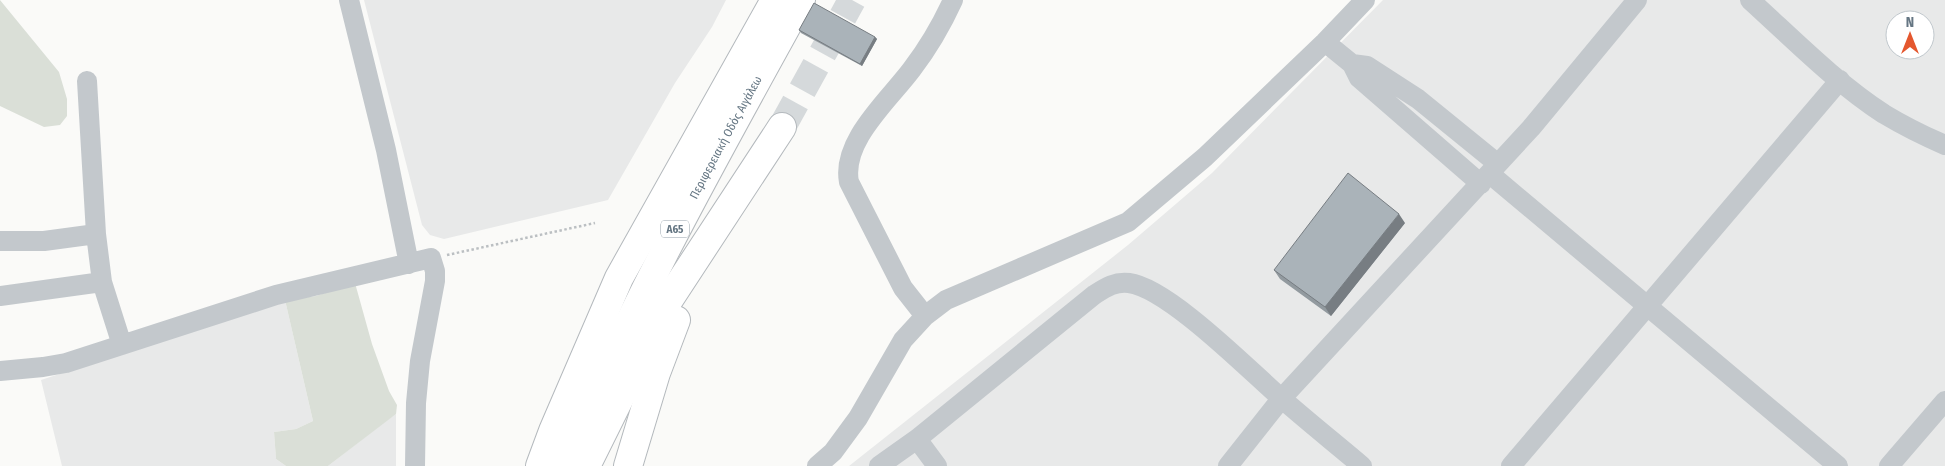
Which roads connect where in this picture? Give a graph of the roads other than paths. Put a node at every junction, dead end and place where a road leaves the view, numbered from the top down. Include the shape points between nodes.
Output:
1 (349, 0) edge
2 (762, 0) edge
3 (775, 0) edge
4 (801, 0) edge
5 (953, 0) edge
6 (1365, 0) edge
7 (1637, 0) edge
8 (1750, 0) edge
9 (1325, 42) junction
10 (87, 80) dead end
11 (1840, 80) junction
12 (782, 127) tunnel mouth
13 (696, 142) junction
14 (1945, 145) edge
15 (760, 162) junction
16 (1490, 174) junction
17 (96, 234) junction
18 (0, 241) edge
19 (409, 264) junction
20 (102, 282) junction
21 (0, 296) edge
22 (1648, 306) junction
23 (925, 316) junction
24 (122, 345) junction
25 (585, 358) junction
26 (0, 371) edge
27 (1282, 399) junction
28 (1945, 401) edge
29 (917, 439) junction
30 (415, 466) edge
31 (530, 466) edge
32 (540, 466) edge
33 (565, 466) edge
34 (586, 466) edge
35 (628, 466) edge
36 (817, 466) edge
37 (879, 466) edge
38 (938, 466) edge
39 (1228, 466) edge
40 (1362, 466) edge
41 (1511, 466) edge
42 (1838, 466) edge
43 (1889, 466) edge

1 - 19 street via 386,150
2 - 13 highway via 723,73
3 - 13 highway, Περιφερειακή Οδός Αιγάλεω / Α65
4 - 33 highway, Περιφερειακή Οδός Αιγάλεω / Α65 via 639,299
5 - 23 street via 924,52 856,144 847,172 849,182 903,288
6 - 9 street
7 - 16 street
8 - 11 street
9 - 16 street via 1352,64 1359,78
9 - 23 street via 1205,158 1128,222 946,300
10 - 17 street
11 - 14 street via 1882,112
11 - 22 street
12 - 15 highway
13 - 25 highway, Περιφερειακή Οδός Αιγάλεω / Α65 via 619,278
15 - 34 highway via 668,301
15 - 35 highway via 677,318 656,372
16 - 22 street
16 - 27 street
17 - 18 street via 44,241
17 - 20 street
19 - 24 street via 276,295
19 - 30 street via 430,258 435,281 420,360
20 - 21 street
20 - 24 street
22 - 41 street
22 - 42 street
23 - 36 street via 903,340 844,438
24 - 26 street via 43,368
25 - 31 highway via 563,386
25 - 32 highway, Περιφερειακή Οδός Αιγάλεω / Α65
27 - 29 street via 1202,327 1164,298 1128,283 1112,284 1094,295
27 - 39 street
27 - 40 street
28 - 43 street
29 - 37 street
29 - 38 street

